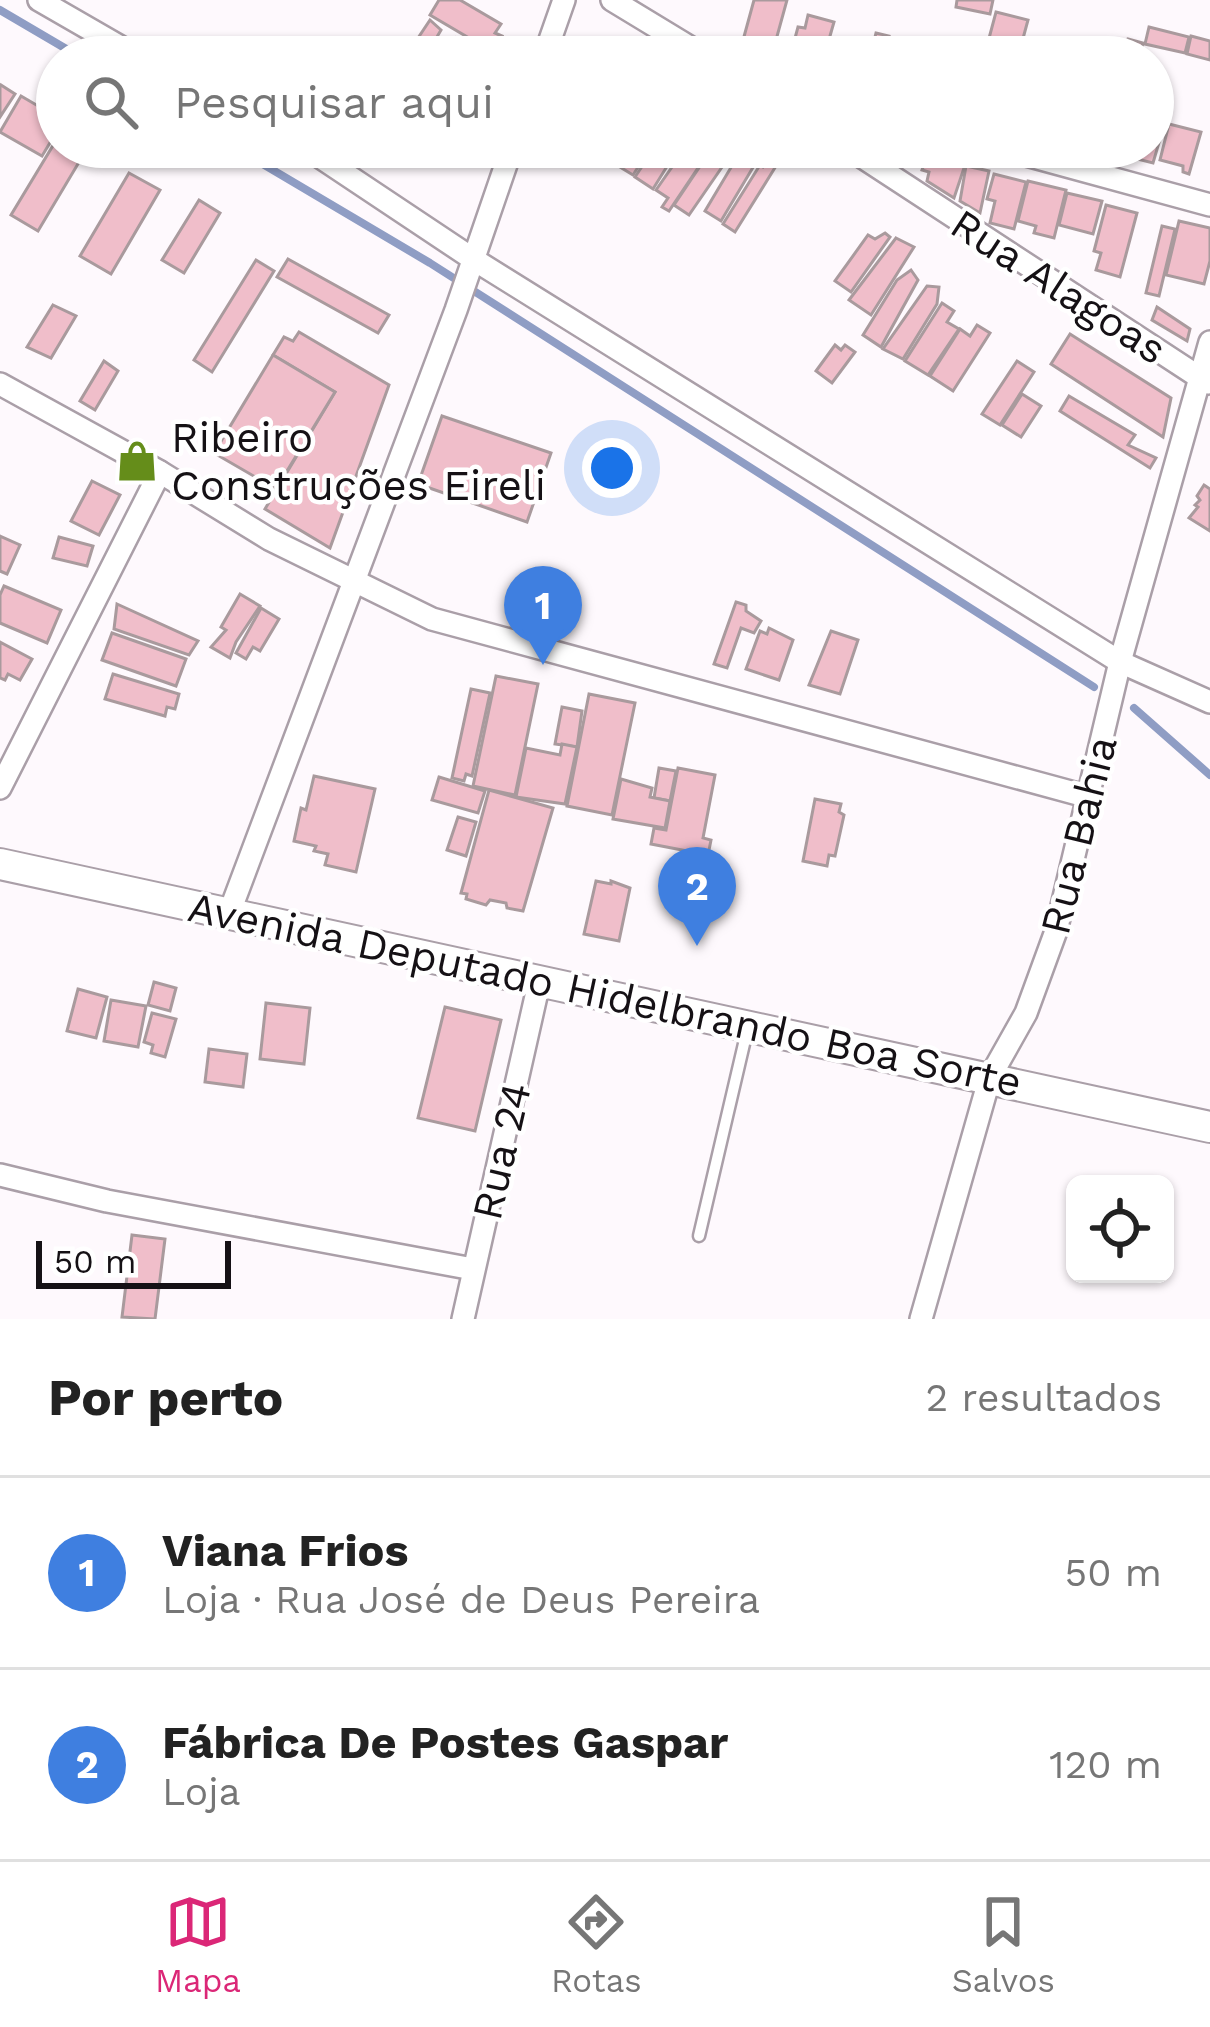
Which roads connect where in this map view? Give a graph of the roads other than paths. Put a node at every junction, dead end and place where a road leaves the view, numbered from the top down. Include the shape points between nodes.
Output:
1 (39, 0) edge
2 (564, 0) edge
3 (612, 0) edge
4 (102, 36) edge
5 (551, 36) edge
6 (671, 36) edge
7 (335, 168) edge
8 (505, 168) edge
9 (879, 168) edge
10 (1074, 168) edge
11 (1210, 205) edge
12 (471, 264) junction
13 (1210, 342) edge
14 (1205, 382) edge
15 (0, 384) edge
16 (160, 472) junction
17 (353, 580) junction
18 (1120, 662) junction
19 (1210, 702) edge
20 (0, 788) edge
21 (1088, 797) junction
22 (0, 864) edge
23 (230, 911) junction
24 (539, 983) junction
25 (748, 1027) junction
26 (991, 1077) junction
27 (1210, 1126) edge
28 (0, 1175) edge
29 (699, 1236) dead end
30 (473, 1270) junction
31 (463, 1319) edge
32 (921, 1319) edge

1 - 4 street
2 - 5 street
3 - 6 street
7 - 12 street
8 - 12 street
9 - 14 street, Rua Alagoas
10 - 11 street
12 - 17 street
12 - 18 street
13 - 14 street, Rua Bahia
14 - 18 street, Rua Bahia
15 - 16 street
16 - 17 street
16 - 20 street
17 - 21 street via 432,619
17 - 23 street
18 - 19 street
18 - 21 street, Rua Bahia
21 - 26 street, Rua Bahia via 1043,971
22 - 23 main road, Avenida Deputado Hidelbrando Boa Sorte
23 - 24 main road, Avenida Deputado Hidelbrando Boa Sorte
24 - 25 main road, Avenida Deputado Hidelbrando Boa Sorte
24 - 30 street, Rua 24
25 - 26 main road, Avenida Deputado Hidelbrando Boa Sorte
25 - 29 lane
26 - 27 main road, Avenida Deputado Hidelbrando Boa Sorte
26 - 32 street, Rua Bahia
28 - 30 street
30 - 31 street, Rua 24

